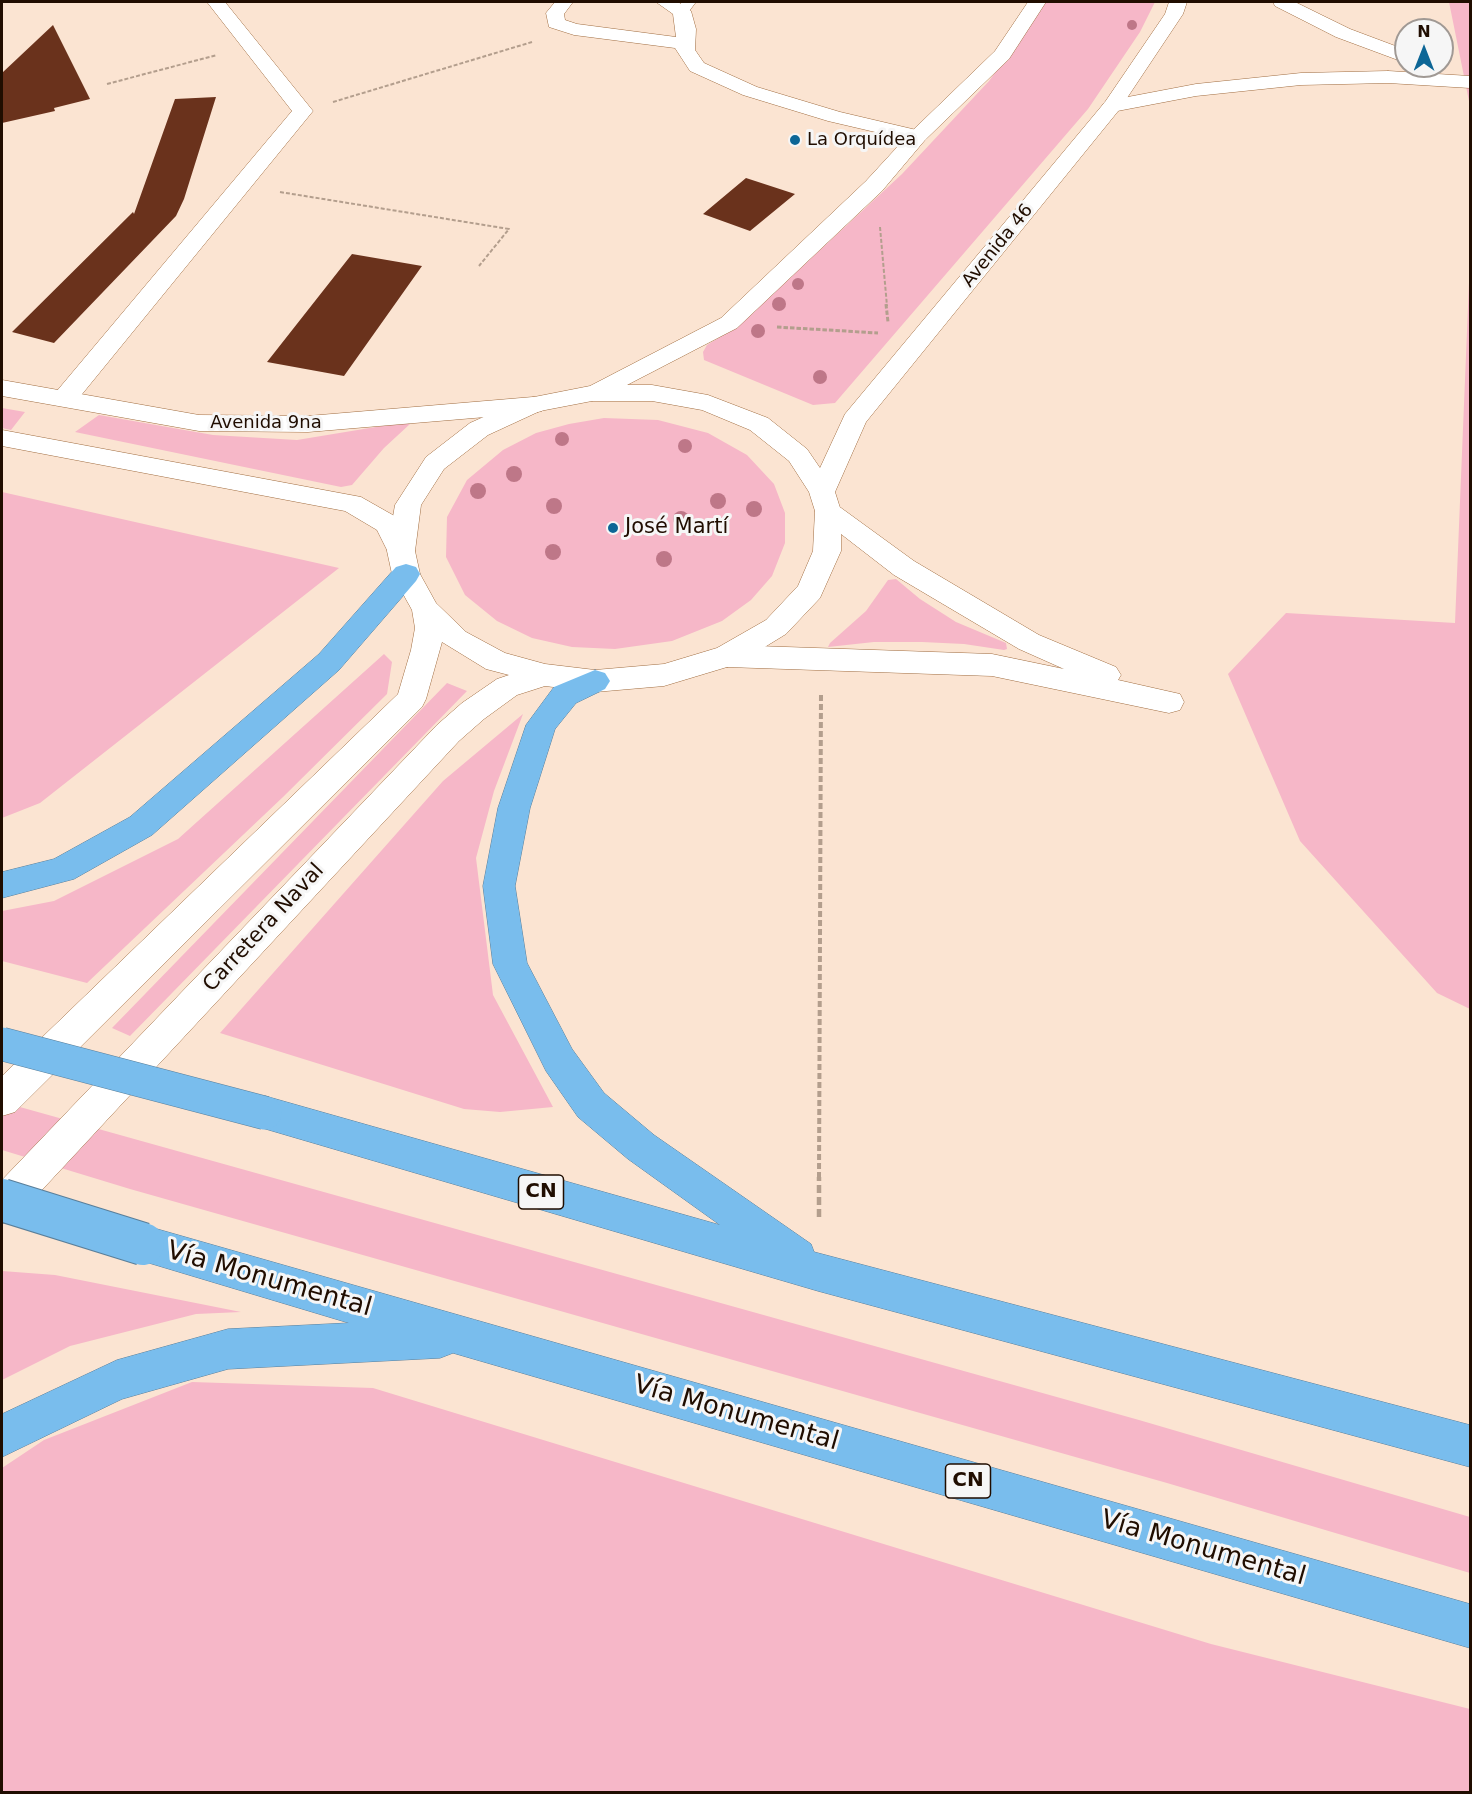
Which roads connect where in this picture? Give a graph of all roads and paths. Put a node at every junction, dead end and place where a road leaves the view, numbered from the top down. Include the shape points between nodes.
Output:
1 (216, 2) edge
2 (564, 2) edge
3 (1037, 2) edge
4 (1178, 2) edge
5 (1282, 2) edge
6 (679, 5) edge
7 (574, 29) junction
8 (685, 44) junction
9 (251, 46) junction
10 (1394, 52) edge
11 (1454, 74) edge
12 (1470, 79) edge
13 (107, 84) dead end
14 (1113, 106) junction
15 (303, 111) junction
16 (918, 136) junction
17 (241, 186) junction
18 (873, 186) junction
19 (479, 266) dead end
20 (729, 323) junction
21 (889, 334) junction
22 (924, 337) junction
23 (2, 388) edge
24 (592, 393) junction
25 (534, 405) junction
26 (36, 424) edge
27 (825, 502) junction
28 (403, 563) junction
29 (426, 610) junction
30 (727, 656) junction
31 (821, 660) junction
32 (545, 675) junction
33 (595, 681) junction
34 (2, 885) edge
35 (2, 1044) edge
36 (2, 1100) edge
37 (2, 1200) edge
38 (2, 1206) edge
39 (818, 1272) junction
40 (466, 1336) junction
41 (2, 1436) edge
42 (1470, 1446) edge
43 (1470, 1626) edge

1 - 9 main road
2 - 7 main road via 555,13 556,23
3 - 16 main road via 1002,55
4 - 14 main road, Avenida 46
5 - 10 main road via 1343,33
6 - 8 main road via 686,29
7 - 8 main road
7 - 15 path
8 - 16 main road via 697,67 750,91 835,117
9 - 13 path
9 - 15 main road
11 - 12 main road
12 - 14 main road via 1301,79 1196,90
14 - 22 main road, Avenida 46
15 - 17 main road
16 - 18 main road
17 - 19 path via 509,229
17 - 26 main road
18 - 20 main road
18 - 21 path
20 - 21 path
20 - 24 main road
21 - 22 path
22 - 27 main road, Avenida 46 via 854,420
23 - 26 main road, Avenida 9na
24 - 25 main road
24 - 27 main road via 652,393 708,403 759,424 798,454
25 - 26 main road, Avenida 9na via 308,424
25 - 28 main road via 478,429 435,464 408,505
26 - 28 main road, Avenida 9na via 352,503 388,524
27 - 30 main road via 827,551 810,591 776,627
27 - 31 main road via 904,568 1029,642 1169,702 992,665
28 - 29 main road, Avenida 9na
28 - 34 highway via 329,662 141,826 62,870
29 - 32 main road via 456,639 496,661
29 - 36 main road via 426,650 411,699
30 - 31 main road
30 - 33 main road via 664,675
31 - 39 path
32 - 33 main road
32 - 38 main road, Carretera Naval via 507,687 448,733
33 - 39 highway via 565,695 541,725 514,808 499,886 510,964 559,1060 591,1105 641,1147
35 - 39 highway, CN, bridge via 265,1113
37 - 40 highway, Vía Monumental / CN, bridge
39 - 42 highway, CN
40 - 41 highway via 228,1349 117,1380
40 - 43 highway, Vía Monumental / CN

